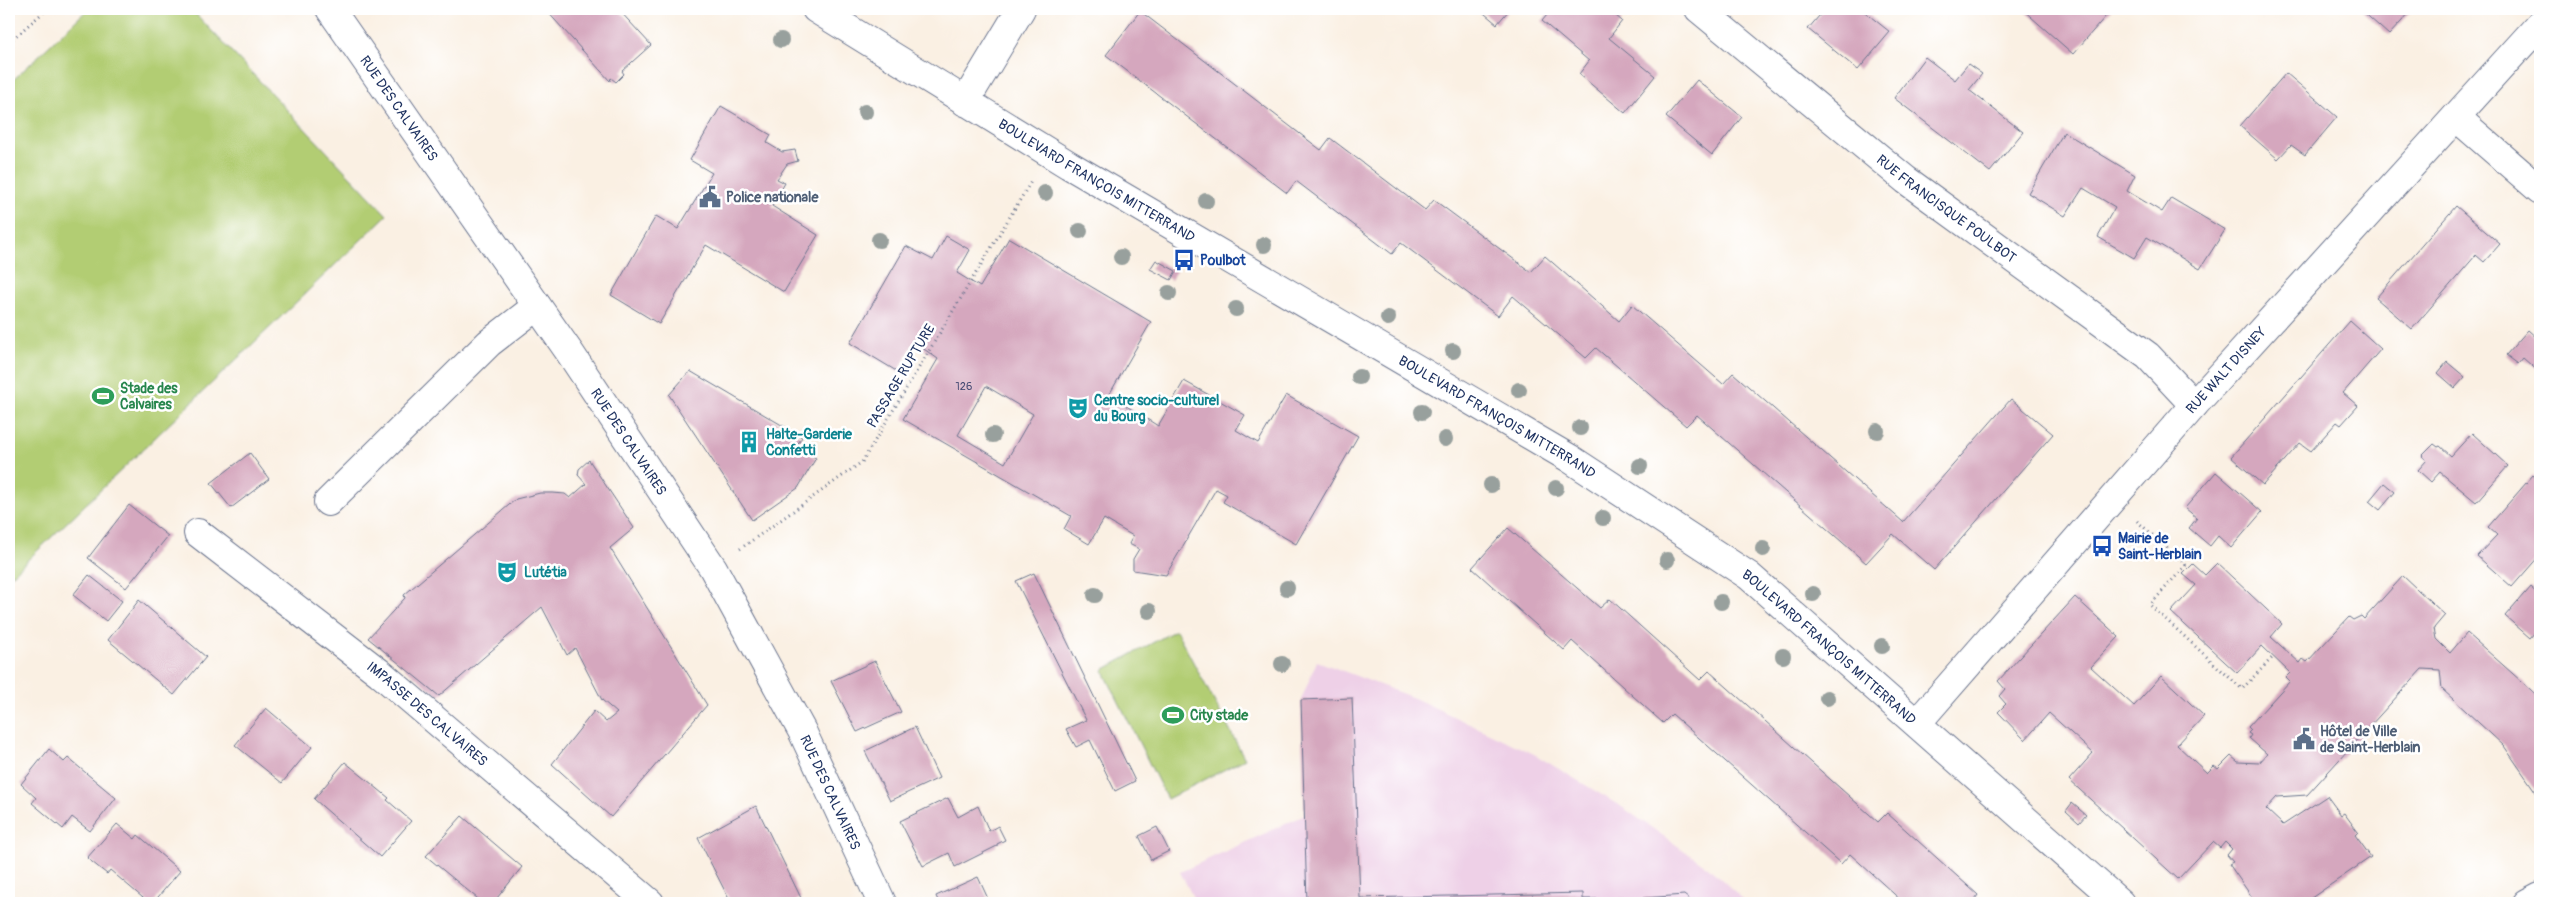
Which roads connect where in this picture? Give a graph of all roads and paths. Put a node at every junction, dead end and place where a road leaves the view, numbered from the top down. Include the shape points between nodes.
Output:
1 (46, 9) edge
2 (330, 9) edge
3 (816, 9) edge
4 (1021, 9) edge
5 (1699, 9) edge
6 (2540, 24) edge
7 (9, 42) edge
8 (966, 102) junction
9 (2456, 117) junction
10 (1029, 140) junction
11 (2540, 190) edge
12 (536, 306) junction
13 (2194, 405) junction
14 (2111, 499) junction
15 (328, 502) dead end
16 (198, 533) dead end
17 (713, 568) junction
18 (2273, 657) dead end
19 (1917, 723) junction
20 (2540, 896) edge
21 (650, 903) edge
22 (882, 903) edge
23 (2120, 903) edge
24 (2527, 903) edge

1 - 7 path
2 - 12 street, RUE DES CALVAIRES
3 - 8 street, BOULEVARD FRANÇOIS MITTERRAND
4 - 8 street
5 - 13 street, RUE FRANCISQUE POULBOT via 1906,180 2148,356
6 - 9 street, RUE WALT DISNEY
8 - 10 street, BOULEVARD FRANÇOIS MITTERRAND
9 - 11 street
9 - 13 street, RUE WALT DISNEY
10 - 17 path, PASSAGE RUPTURE via 1033,178 862,462
10 - 19 street, BOULEVARD FRANÇOIS MITTERRAND via 1569,458 1667,522 1748,576
12 - 15 street via 489,343
12 - 17 street, RUE DES CALVAIRES
13 - 14 street, RUE WALT DISNEY
14 - 18 path via 2188,567 2150,605 2242,689
14 - 19 street, RUE WALT DISNEY
16 - 21 street, IMPASSE DES CALVAIRES via 380,673
17 - 22 street, RUE DES CALVAIRES via 802,731
19 - 23 street, BOULEVARD FRANÇOIS MITTERRAND
20 - 24 street

